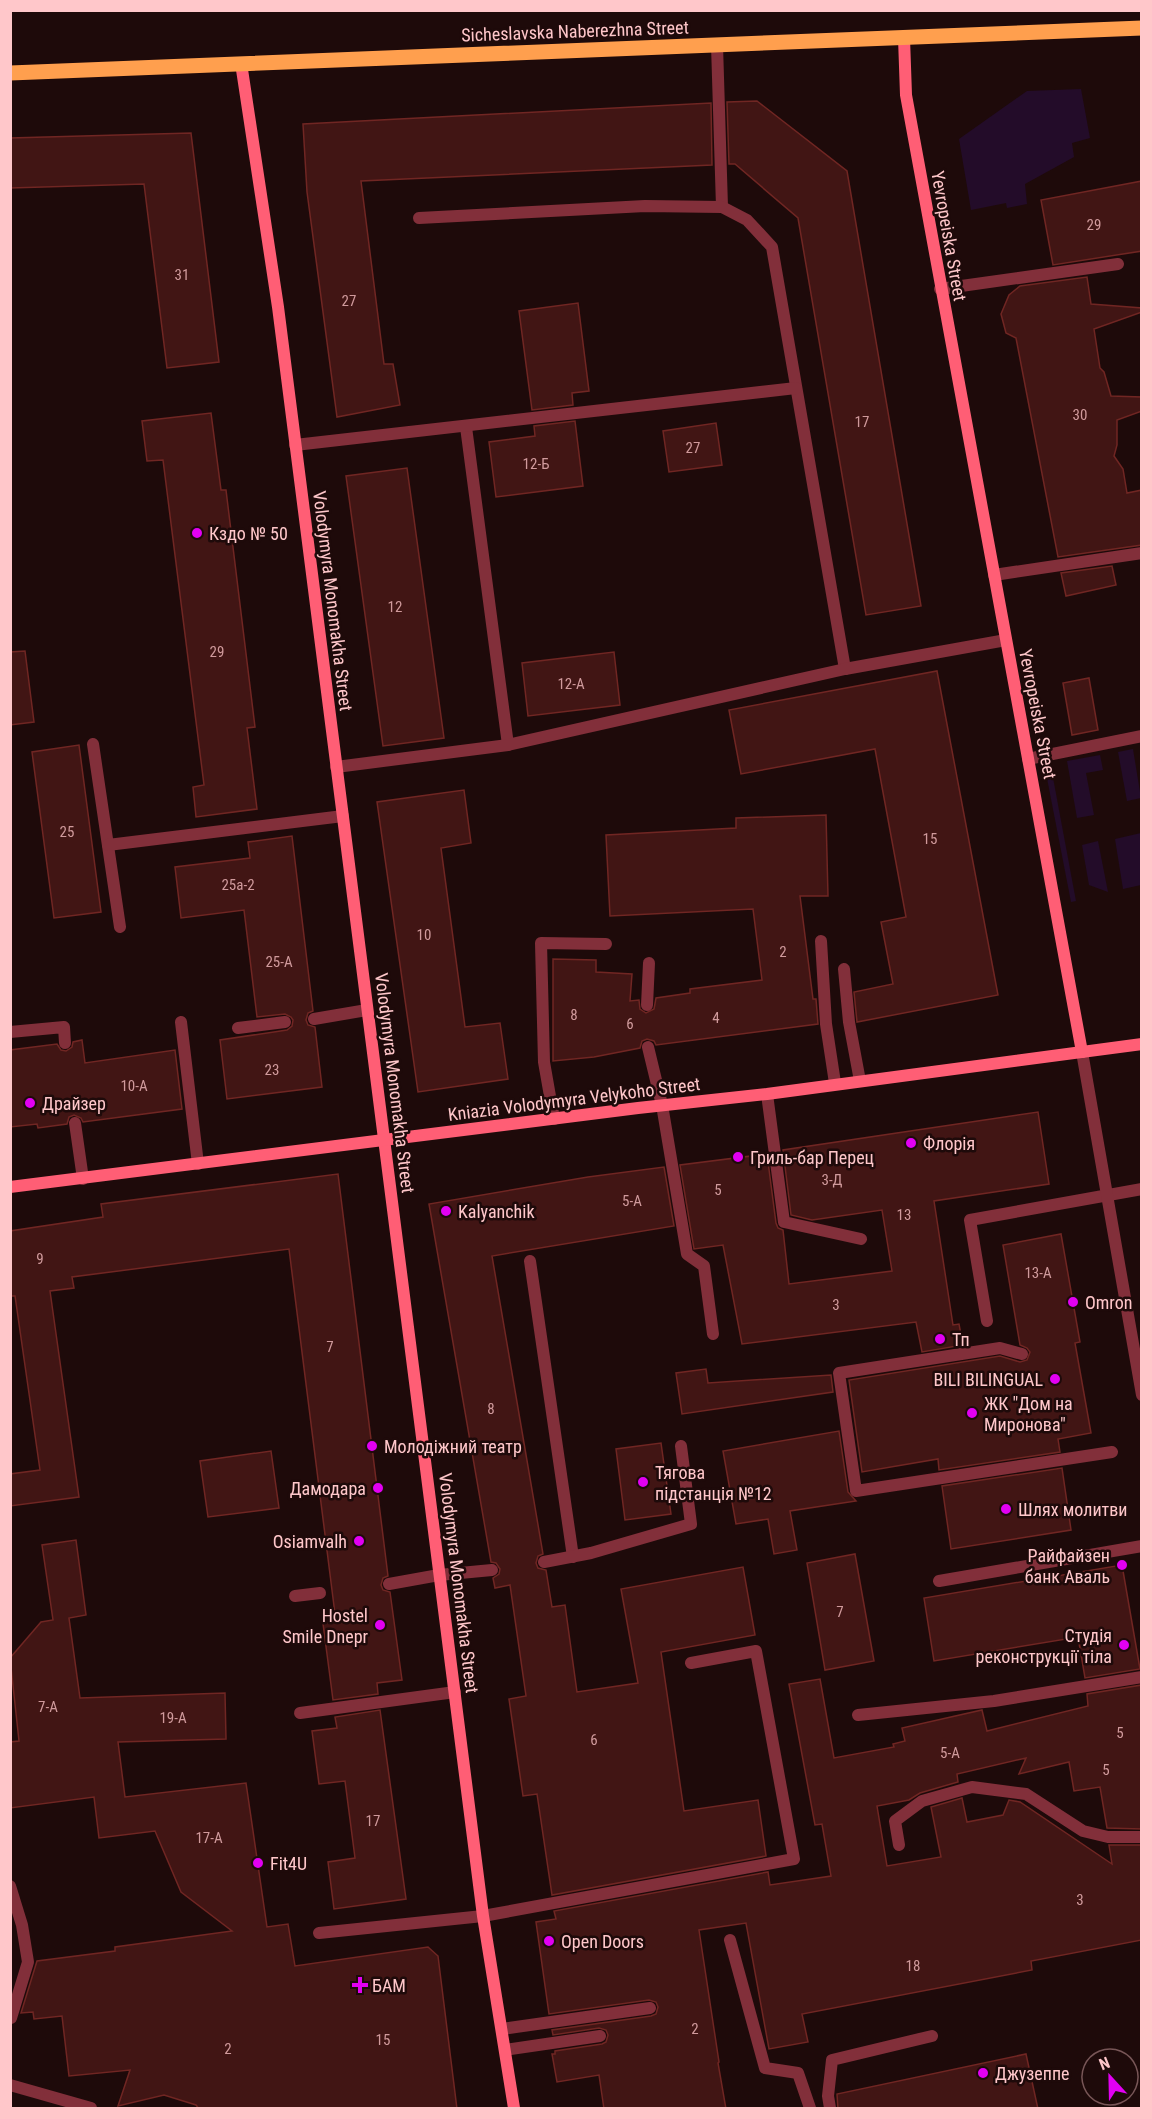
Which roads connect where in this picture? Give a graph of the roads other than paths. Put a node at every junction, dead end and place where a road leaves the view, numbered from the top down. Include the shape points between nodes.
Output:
1 (1142, 28) edge
2 (904, 38) junction
3 (717, 45) junction
4 (241, 63) junction
5 (10, 73) edge
6 (722, 207) junction
7 (419, 218) dead end
8 (1118, 264) dead end
9 (940, 289) junction
10 (796, 388) junction
11 (466, 427) junction
12 (296, 445) junction
13 (1142, 553) edge
14 (994, 575) junction
15 (1006, 640) junction
16 (845, 669) junction
17 (1142, 735) edge
18 (93, 744) dead end
19 (508, 745) junction
20 (1028, 759) junction
21 (336, 767) junction
22 (343, 816) junction
23 (108, 845) junction
24 (120, 927) dead end
25 (821, 941) dead end
26 (606, 944) dead end
27 (649, 963) dead end
28 (844, 969) dead end
29 (647, 1005) dead end
30 (367, 1010) junction
31 (314, 1019) dead end
32 (181, 1022) dead end
33 (285, 1022) dead end
34 (238, 1028) dead end
35 (10, 1032) edge
36 (65, 1042) dead end
37 (1142, 1044) edge
38 (648, 1047) dead end
39 (1082, 1052) junction
40 (860, 1081) junction
41 (835, 1083) junction
42 (767, 1094) junction
43 (662, 1106) junction
44 (554, 1119) junction
45 (75, 1123) dead end
46 (384, 1141) junction
47 (198, 1164) junction
48 (83, 1179) junction
49 (10, 1188) edge
50 (1142, 1190) edge
51 (1106, 1195) junction
52 (861, 1239) dead end
53 (530, 1261) dead end
54 (987, 1321) dead end
55 (713, 1334) dead end
56 (1022, 1354) dead end
57 (1142, 1395) edge
58 (681, 1446) dead end
59 (1112, 1452) dead end
60 (1142, 1546) edge
61 (573, 1557) junction
62 (544, 1562) dead end
63 (492, 1570) dead end
64 (440, 1575) junction
65 (939, 1581) dead end
66 (389, 1584) dead end
67 (320, 1593) dead end
68 (295, 1596) dead end
69 (691, 1663) dead end
70 (1142, 1677) edge
71 (454, 1692) junction
72 (300, 1713) dead end
73 (858, 1715) dead end
74 (1142, 1837) edge
75 (899, 1845) dead end
76 (10, 1886) edge
77 (483, 1916) junction
78 (319, 1933) dead end
79 (730, 1940) dead end
80 (650, 2008) dead end
81 (10, 2018) edge
82 (502, 2029) junction
83 (600, 2036) dead end
84 (932, 2036) dead end
85 (505, 2050) junction
86 (10, 2085) edge
87 (91, 2109) edge
88 (514, 2109) edge
89 (810, 2109) edge
90 (830, 2109) edge

1 - 2 main road, Sicheslavska Naberezhna Street
2 - 3 main road, Sicheslavska Naberezhna Street
2 - 9 main road, Yevropeiska Street via 906,95
3 - 4 main road, Sicheslavska Naberezhna Street
3 - 6 street
4 - 5 main road, Sicheslavska Naberezhna Street
4 - 12 main road, Volodymyra Monomakha Street
6 - 7 street via 645,206
6 - 10 street via 747,220 772,247
8 - 9 street
9 - 14 main road, Yevropeiska Street
10 - 11 street
10 - 16 street
11 - 12 street
11 - 19 street
12 - 21 main road, Volodymyra Monomakha Street
13 - 14 street
14 - 15 main road, Yevropeiska Street
15 - 16 street
15 - 20 main road, Yevropeiska Street
16 - 19 street
17 - 20 street
18 - 23 street
19 - 21 street
20 - 39 main road, Yevropeiska Street
21 - 22 main road, Volodymyra Monomakha Street
22 - 23 street
22 - 30 main road, Volodymyra Monomakha Street
23 - 24 street
25 - 41 street via 826,1024
26 - 44 street via 541,943 544,1062
27 - 29 street
28 - 40 street
30 - 31 street
30 - 46 main road, Volodymyra Monomakha Street
32 - 47 street
33 - 34 street
35 - 36 street via 64,1027
37 - 39 main road, Kniazia Volodymyra Velykoho Street
38 - 43 street
39 - 40 main road, Kniazia Volodymyra Velykoho Street
39 - 51 street, Yevropeiska Street
40 - 41 main road, Kniazia Volodymyra Velykoho Street
41 - 42 main road, Kniazia Volodymyra Velykoho Street
42 - 43 main road, Kniazia Volodymyra Velykoho Street
42 - 52 street via 784,1222
43 - 44 main road, Kniazia Volodymyra Velykoho Street
43 - 55 street via 687,1254 704,1266
44 - 46 main road, Kniazia Volodymyra Velykoho Street
45 - 48 street
46 - 47 main road, Kniazia Volodymyra Velykoho Street
46 - 64 main road, Volodymyra Monomakha Street
47 - 48 main road, Kniazia Volodymyra Velykoho Street
48 - 49 main road, Kniazia Volodymyra Velykoho Street
50 - 51 street
51 - 54 street via 970,1220
51 - 57 street, Yevropeiska Street
53 - 61 street
56 - 59 street via 1000,1348 839,1373 856,1491
58 - 61 street via 691,1524
60 - 65 street
61 - 62 street
63 - 64 street
64 - 66 street
64 - 71 main road, Volodymyra Monomakha Street
67 - 68 street
69 - 77 street via 756,1651 794,1859
70 - 73 street via 993,1701
71 - 72 street
71 - 77 main road, Volodymyra Monomakha Street
74 - 75 street via 1108,1838 1083,1831 1026,1794 972,1787 922,1801 895,1821
76 - 81 street via 28,1962
77 - 78 street
77 - 82 main road, Volodymyra Monomakha Street
79 - 89 street via 765,2068 798,2073
80 - 82 street
82 - 85 main road, Volodymyra Monomakha Street
83 - 85 street
84 - 90 street via 832,2060
85 - 88 main road, Volodymyra Monomakha Street
86 - 87 street

